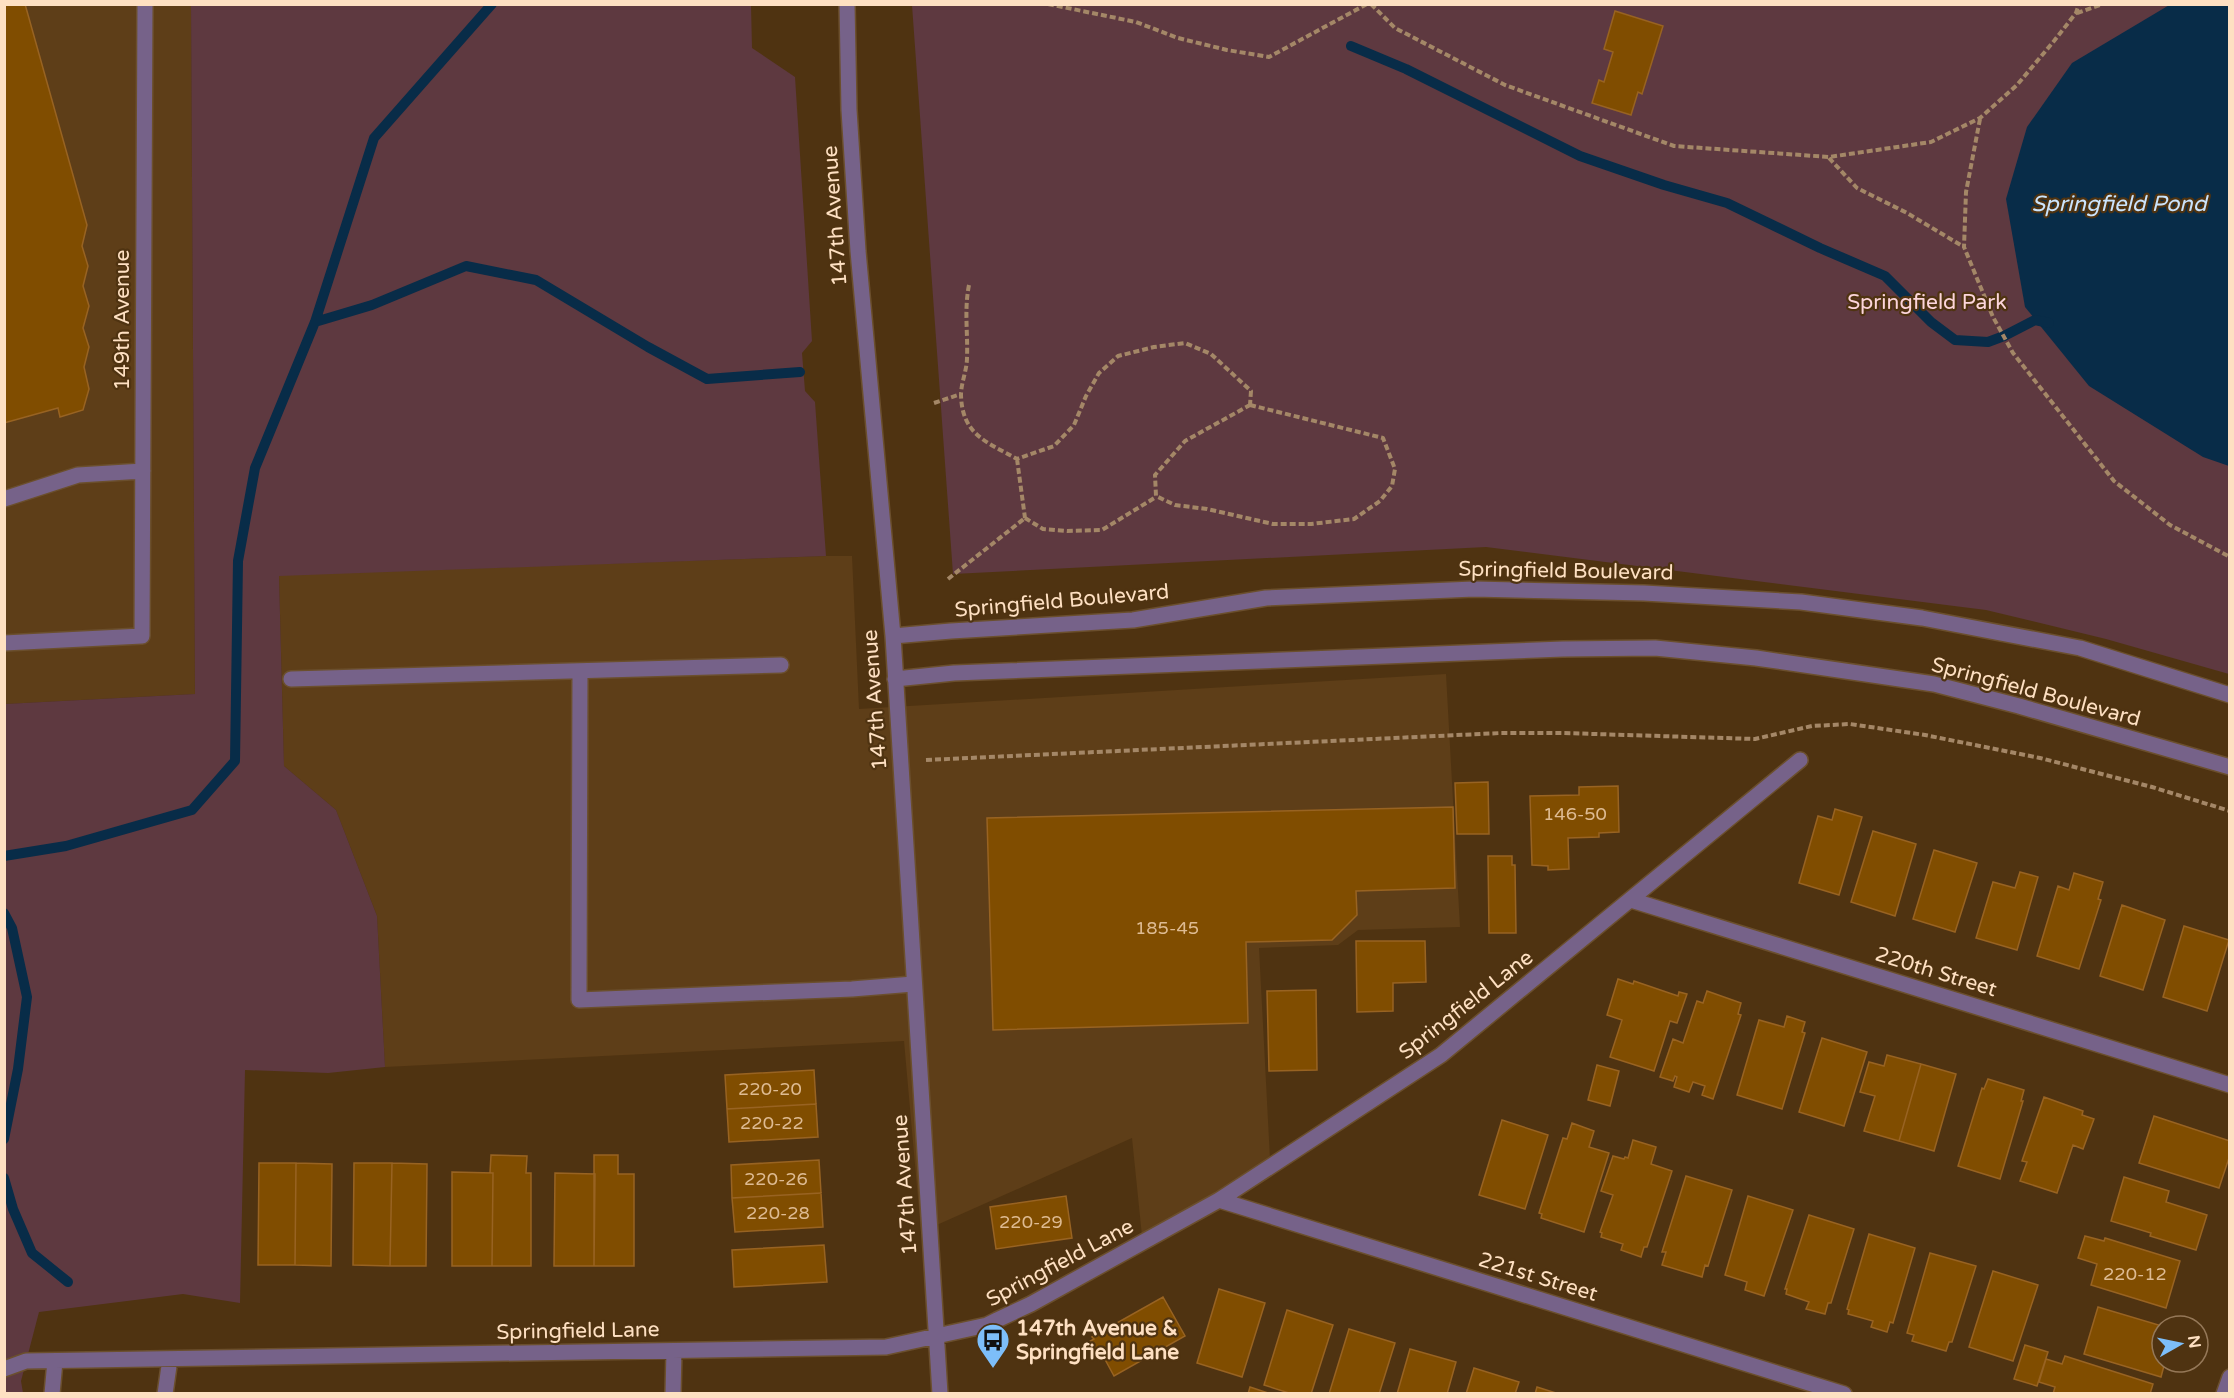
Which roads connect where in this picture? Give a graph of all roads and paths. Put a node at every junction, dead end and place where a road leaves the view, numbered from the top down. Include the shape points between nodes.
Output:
1 (145, 4) edge
2 (847, 4) edge
3 (1048, 4) edge
4 (1369, 4) edge
5 (2079, 4) edge
6 (2103, 4) edge
7 (2076, 13) junction
8 (1980, 118) junction
9 (1829, 157) junction
10 (1964, 247) junction
11 (969, 285) dead end
12 (961, 394) junction
13 (934, 404) dead end
14 (1250, 405) junction
15 (1017, 459) junction
16 (143, 471) junction
17 (1156, 496) junction
18 (4, 499) edge
19 (1025, 518) junction
20 (2229, 557) edge
21 (948, 579) dead end
22 (893, 636) junction
23 (4, 643) edge
24 (781, 665) dead end
25 (580, 671) junction
26 (291, 679) dead end
27 (895, 679) junction
28 (2229, 694) edge
29 (944, 759) dead end
30 (1800, 760) dead end
31 (2229, 767) edge
32 (2229, 811) edge
33 (1631, 900) junction
34 (913, 984) junction
35 (2229, 1085) edge
36 (1219, 1200) junction
37 (935, 1337) junction
38 (674, 1351) junction
39 (170, 1359) junction
40 (55, 1361) junction
41 (4, 1369) edge
42 (2229, 1377) edge
43 (52, 1394) edge
44 (165, 1394) edge
45 (674, 1394) edge
46 (940, 1394) edge
47 (1844, 1394) edge
48 (2224, 1394) edge

1 - 16 street, 149th Avenue
2 - 22 street, 147th Avenue via 858,251
3 - 4 path via 1136,22 1227,51 1269,57
4 - 9 path via 1395,28 1504,85 1674,146
5 - 7 path
6 - 7 path
7 - 8 path via 2017,85
8 - 9 path via 1931,142
8 - 10 path via 1966,192
9 - 10 path via 1857,188
10 - 20 path via 2013,353 2114,481 2170,525
11 - 12 path via 965,303 967,360
12 - 13 path
12 - 15 path via 966,423 978,438
14 - 15 path via 1251,391 1211,354 1185,343 1154,346 1118,356 1099,373 1074,425 1054,446
14 - 17 path via 1185,441 1155,475
14 - 17 path via 1383,438 1395,469 1392,486 1380,501 1354,519 1311,524 1273,524 1175,505
15 - 19 path
16 - 18 street via 78,475
16 - 23 street, 149th Avenue via 142,636
17 - 19 path via 1102,530 1043,529
19 - 21 path
22 - 27 street, 147th Avenue
22 - 28 street, Springfield Boulevard via 1133,620 1266,598 1474,589 1644,592 1801,602 1922,618 2080,648
24 - 25 street
25 - 26 street
25 - 34 street via 579,1000
27 - 31 street, Springfield Boulevard via 954,673 1655,648 1756,658 1934,684
27 - 34 street, 147th Avenue
29 - 32 path via 1501,733 1755,738 1812,726 1850,724 2040,758
30 - 33 street, Springfield Lane
33 - 35 street, 220th Street
33 - 36 street, Springfield Lane via 1441,1055
34 - 37 street, 147th Avenue
36 - 37 street, Springfield Lane via 1023,1308 987,1325
36 - 47 street, 221st Street
37 - 38 street, Springfield Lane via 885,1347
37 - 46 street, 147th Avenue
38 - 39 street, Springfield Lane
38 - 45 street
39 - 40 street, Springfield Lane
39 - 44 street
40 - 41 street, Springfield Lane via 26,1361
40 - 43 street
42 - 48 street

